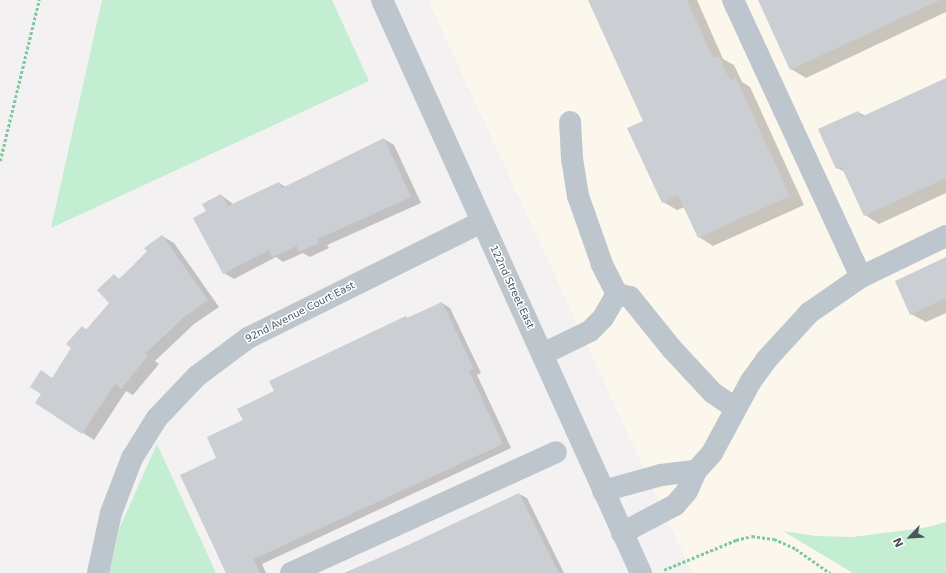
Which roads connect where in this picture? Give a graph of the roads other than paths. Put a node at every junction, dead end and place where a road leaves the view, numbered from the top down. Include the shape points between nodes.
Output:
1 (382, 0) edge
2 (733, 0) edge
3 (570, 122) dead end
4 (482, 222) junction
5 (946, 236) edge
6 (861, 276) junction
7 (617, 294) junction
8 (542, 354) junction
9 (735, 408) junction
10 (556, 452) dead end
11 (696, 471) junction
12 (604, 491) junction
13 (622, 533) junction
14 (98, 573) edge
15 (290, 573) edge
16 (650, 573) edge

1 - 4 street, 122nd Street East
2 - 6 street
3 - 7 street via 578,196 602,264
4 - 8 street, 122nd Street East
4 - 14 street, 92nd Avenue Court East via 248,338 197,376 157,418 132,458 111,513
5 - 6 street
6 - 9 street via 820,304 787,335 766,360
7 - 8 street via 603,318 590,331
7 - 9 street via 630,297 672,349 713,393
8 - 12 street, 122nd Street East
9 - 11 street via 712,452
10 - 15 street
11 - 12 street via 661,475
11 - 13 street via 687,492 675,505
12 - 13 street, 122nd Street East
13 - 16 street, 122nd Street East

